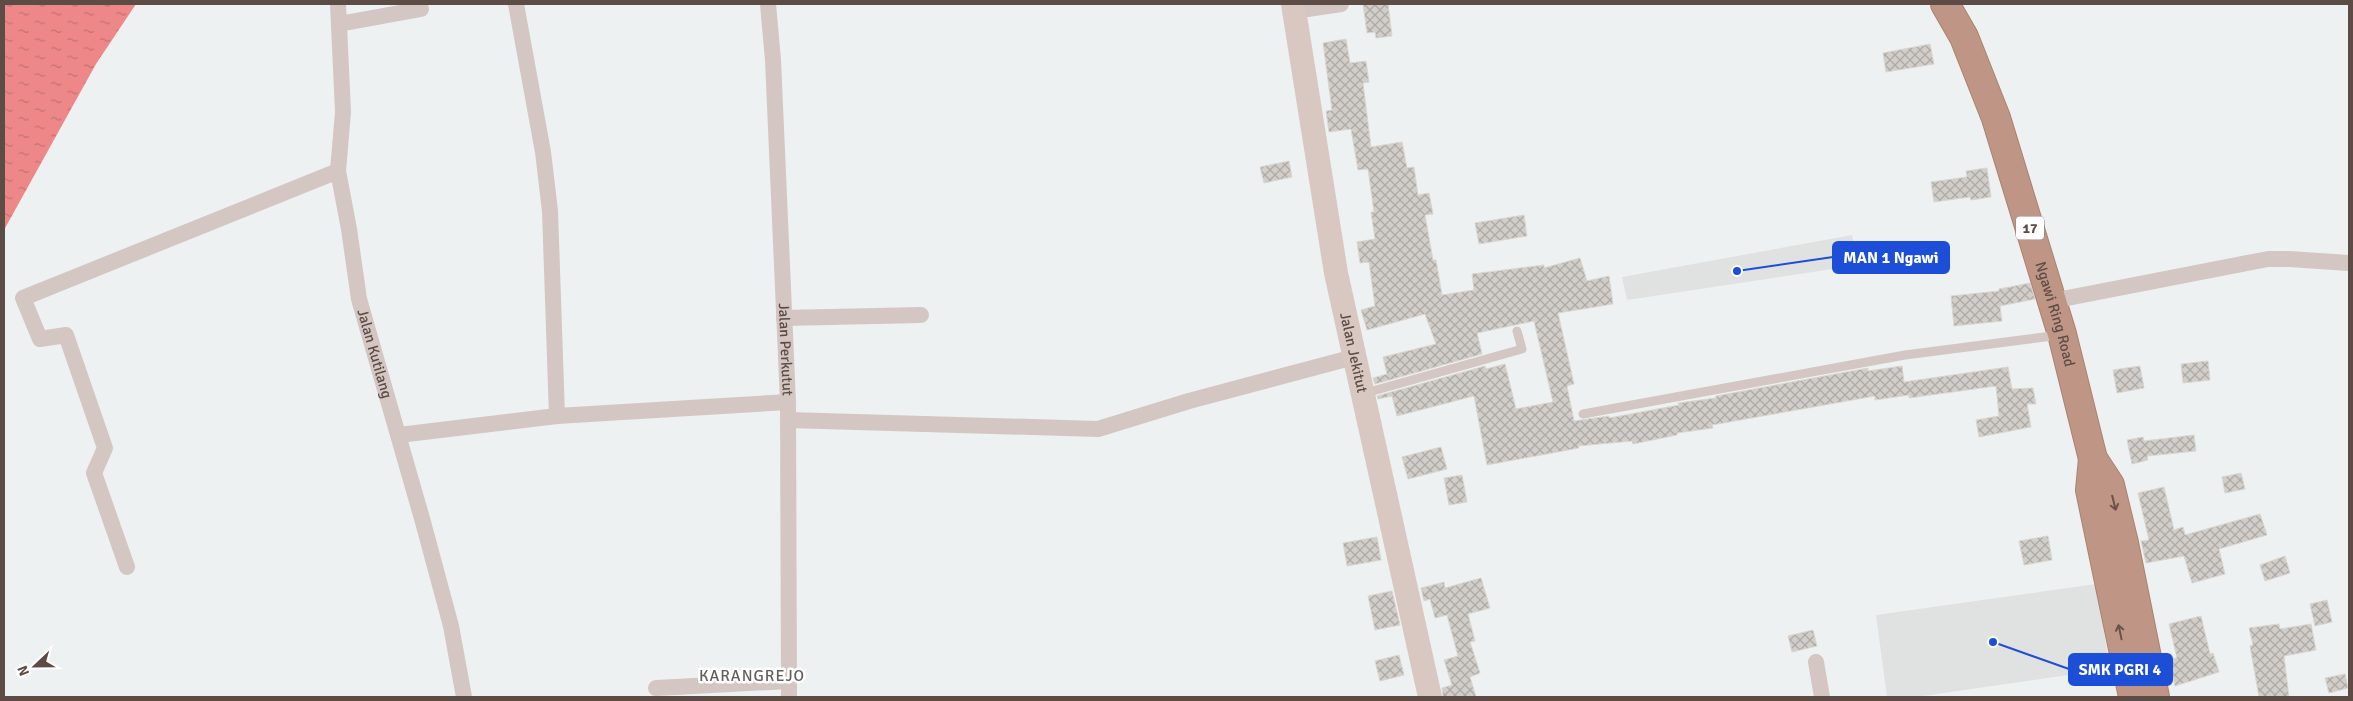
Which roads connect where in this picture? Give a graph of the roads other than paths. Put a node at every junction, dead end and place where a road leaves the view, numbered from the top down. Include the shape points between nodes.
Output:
1 (338, 4) edge
2 (516, 4) edge
3 (768, 4) edge
4 (1342, 4) edge
5 (1945, 4) edge
6 (1293, 7) edge
7 (422, 9) dead end
8 (339, 24) junction
9 (338, 171) junction
10 (2349, 263) edge
11 (2052, 301) junction
12 (921, 315) dead end
13 (784, 318) junction
14 (1518, 331) dead end
15 (2062, 334) junction
16 (1354, 357) junction
17 (1362, 394) junction
18 (788, 402) junction
19 (1583, 414) dead end
20 (557, 416) junction
21 (788, 420) junction
22 (399, 435) junction
23 (2093, 459) junction
24 (127, 567) dead end
25 (1816, 662) dead end
26 (789, 681) junction
27 (656, 688) dead end
28 (464, 697) edge
29 (789, 697) edge
30 (1430, 697) edge
31 (1822, 697) edge
32 (2133, 697) edge
33 (2155, 697) edge

1 - 8 street, Jalan Kutilang
2 - 20 street via 543,152 550,211
3 - 13 street, Jalan Perkutut via 774,70
4 - 6 street
5 - 11 highway, Ngawi Ring Road / 17 via 1964,37 1996,118
6 - 16 street, Jalan Jekitut via 1336,273
7 - 8 street
8 - 9 street, Jalan Kutilang via 343,112
9 - 22 street, Jalan Kutilang via 359,299
9 - 24 street via 23,298 40,339 66,335 105,448 94,473
10 - 11 street via 2268,259
11 - 15 highway, Ngawi Ring Road / 17
12 - 13 street
13 - 18 street, Jalan Perkutut
14 - 17 lane via 1522,349
15 - 19 lane via 1905,355
15 - 23 highway, Ngawi Ring Road / 17
16 - 17 street, Jalan Jekitut
16 - 21 street via 1098,429
17 - 30 street, Jalan Jekitut
18 - 20 street
18 - 21 street, Jalan Perkutut
20 - 22 street
21 - 26 street, Jalan Perkutut
22 - 28 street, Jalan Kutilang via 450,626
32 -> 23 highway, Ngawi Ring Road / 17 via 2090,490
23 -> 33 highway, Ngawi Ring Road / 17 via 2110,485
25 - 31 street
26 - 27 street
26 - 29 street, Jalan Perkutut

